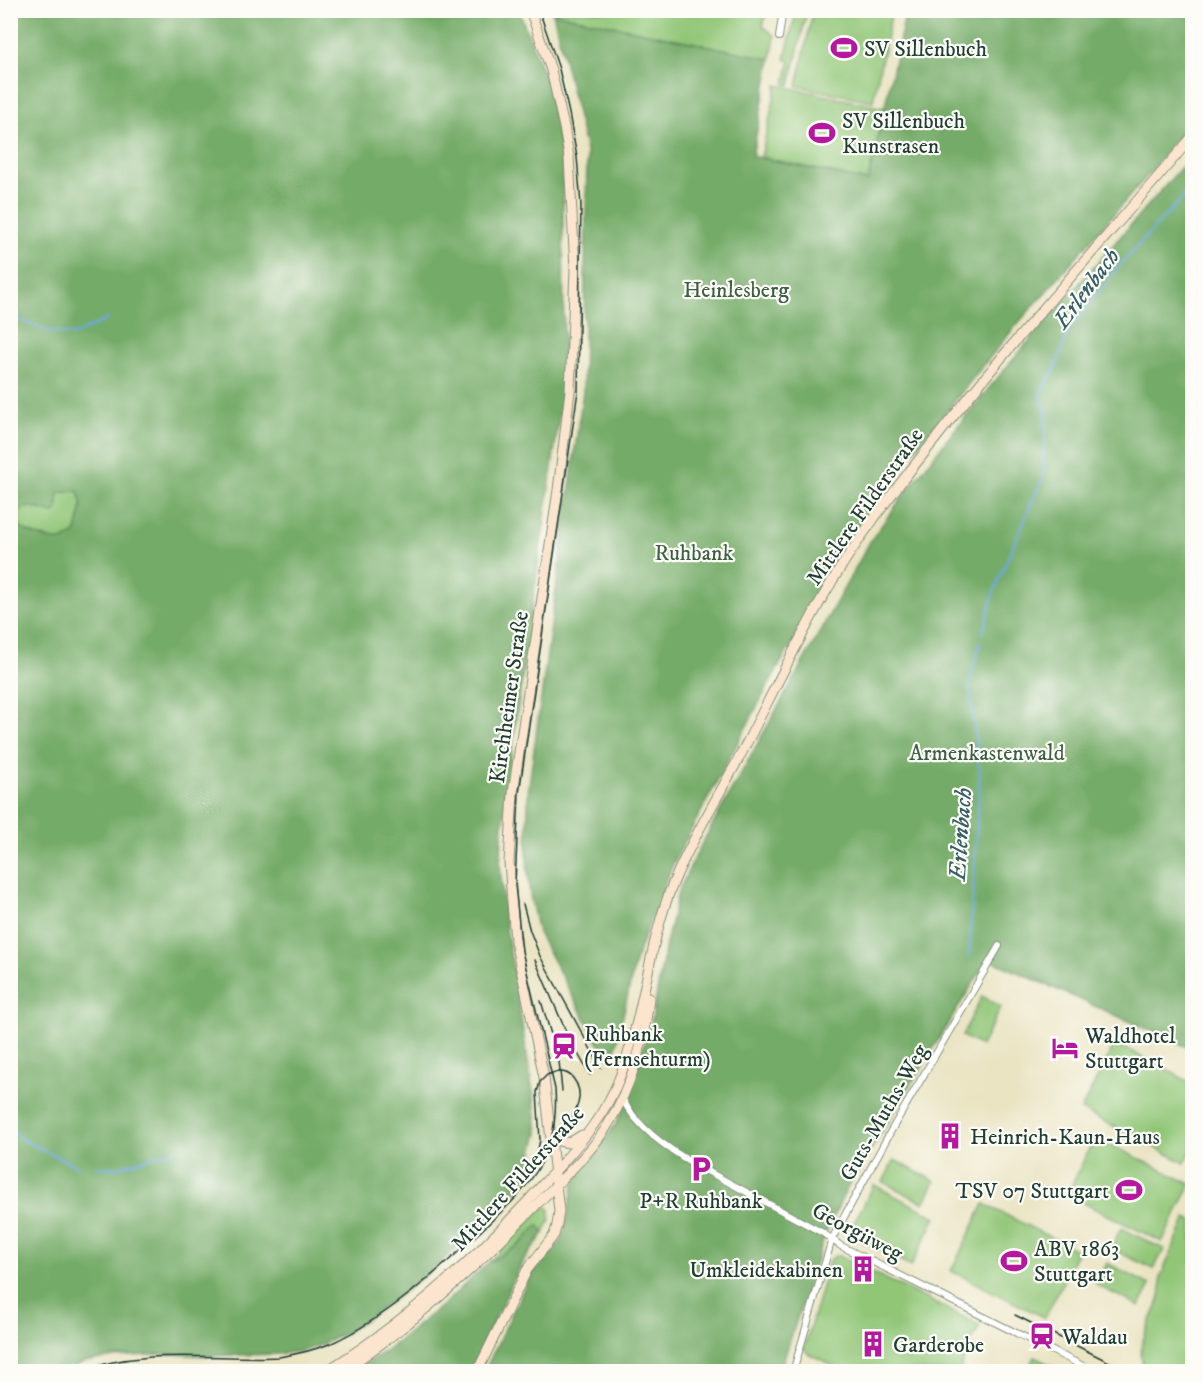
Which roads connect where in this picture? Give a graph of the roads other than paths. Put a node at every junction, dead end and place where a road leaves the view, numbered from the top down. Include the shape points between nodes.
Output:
1 (530, 10) edge
2 (783, 10) edge
3 (779, 37) dead end
4 (1192, 137) edge
5 (999, 946) dead end
6 (652, 950) junction
7 (620, 1078) junction
8 (622, 1098) junction
9 (590, 1131) junction
10 (551, 1134) junction
11 (555, 1171) junction
12 (556, 1184) junction
13 (832, 1239) junction
14 (325, 1371) edge
15 (340, 1371) edge
16 (477, 1371) edge
17 (793, 1371) edge
18 (1095, 1371) edge

1 - 10 main road, Kirchheimer Straße via 551,70 564,127 575,269 567,420 513,793 509,851 515,940 541,1061
2 - 3 street
4 - 6 main road, Mittlere Filderstraße via 976,387 863,534 822,599 674,880
5 - 13 street, Guts-Muths-Weg
6 - 7 main road, Mittlere Filderstraße via 642,1005
6 - 8 main road, Mittlere Filderstraße via 641,1040
7 - 8 main road
7 - 9 main road, Mittlere Filderstraße
8 - 12 main road, Mittlere Filderstraße via 594,1145
8 - 13 street, Georgiiweg via 639,1122 675,1153
9 - 10 main road via 569,1143
9 - 11 main road, Mittlere Filderstraße
10 - 11 main road, Kirchheimer Straße
11 - 12 main road, Kirchheimer Straße
11 - 14 main road, Mittlere Filderstraße via 457,1273 377,1338
12 - 15 main road, Mittlere Filderstraße via 461,1279 398,1332
12 - 16 main road, Kirchheimer Straße via 559,1210 554,1234 527,1270
13 - 17 street, Guts-Muths-Weg
13 - 18 street, Georgiiweg

